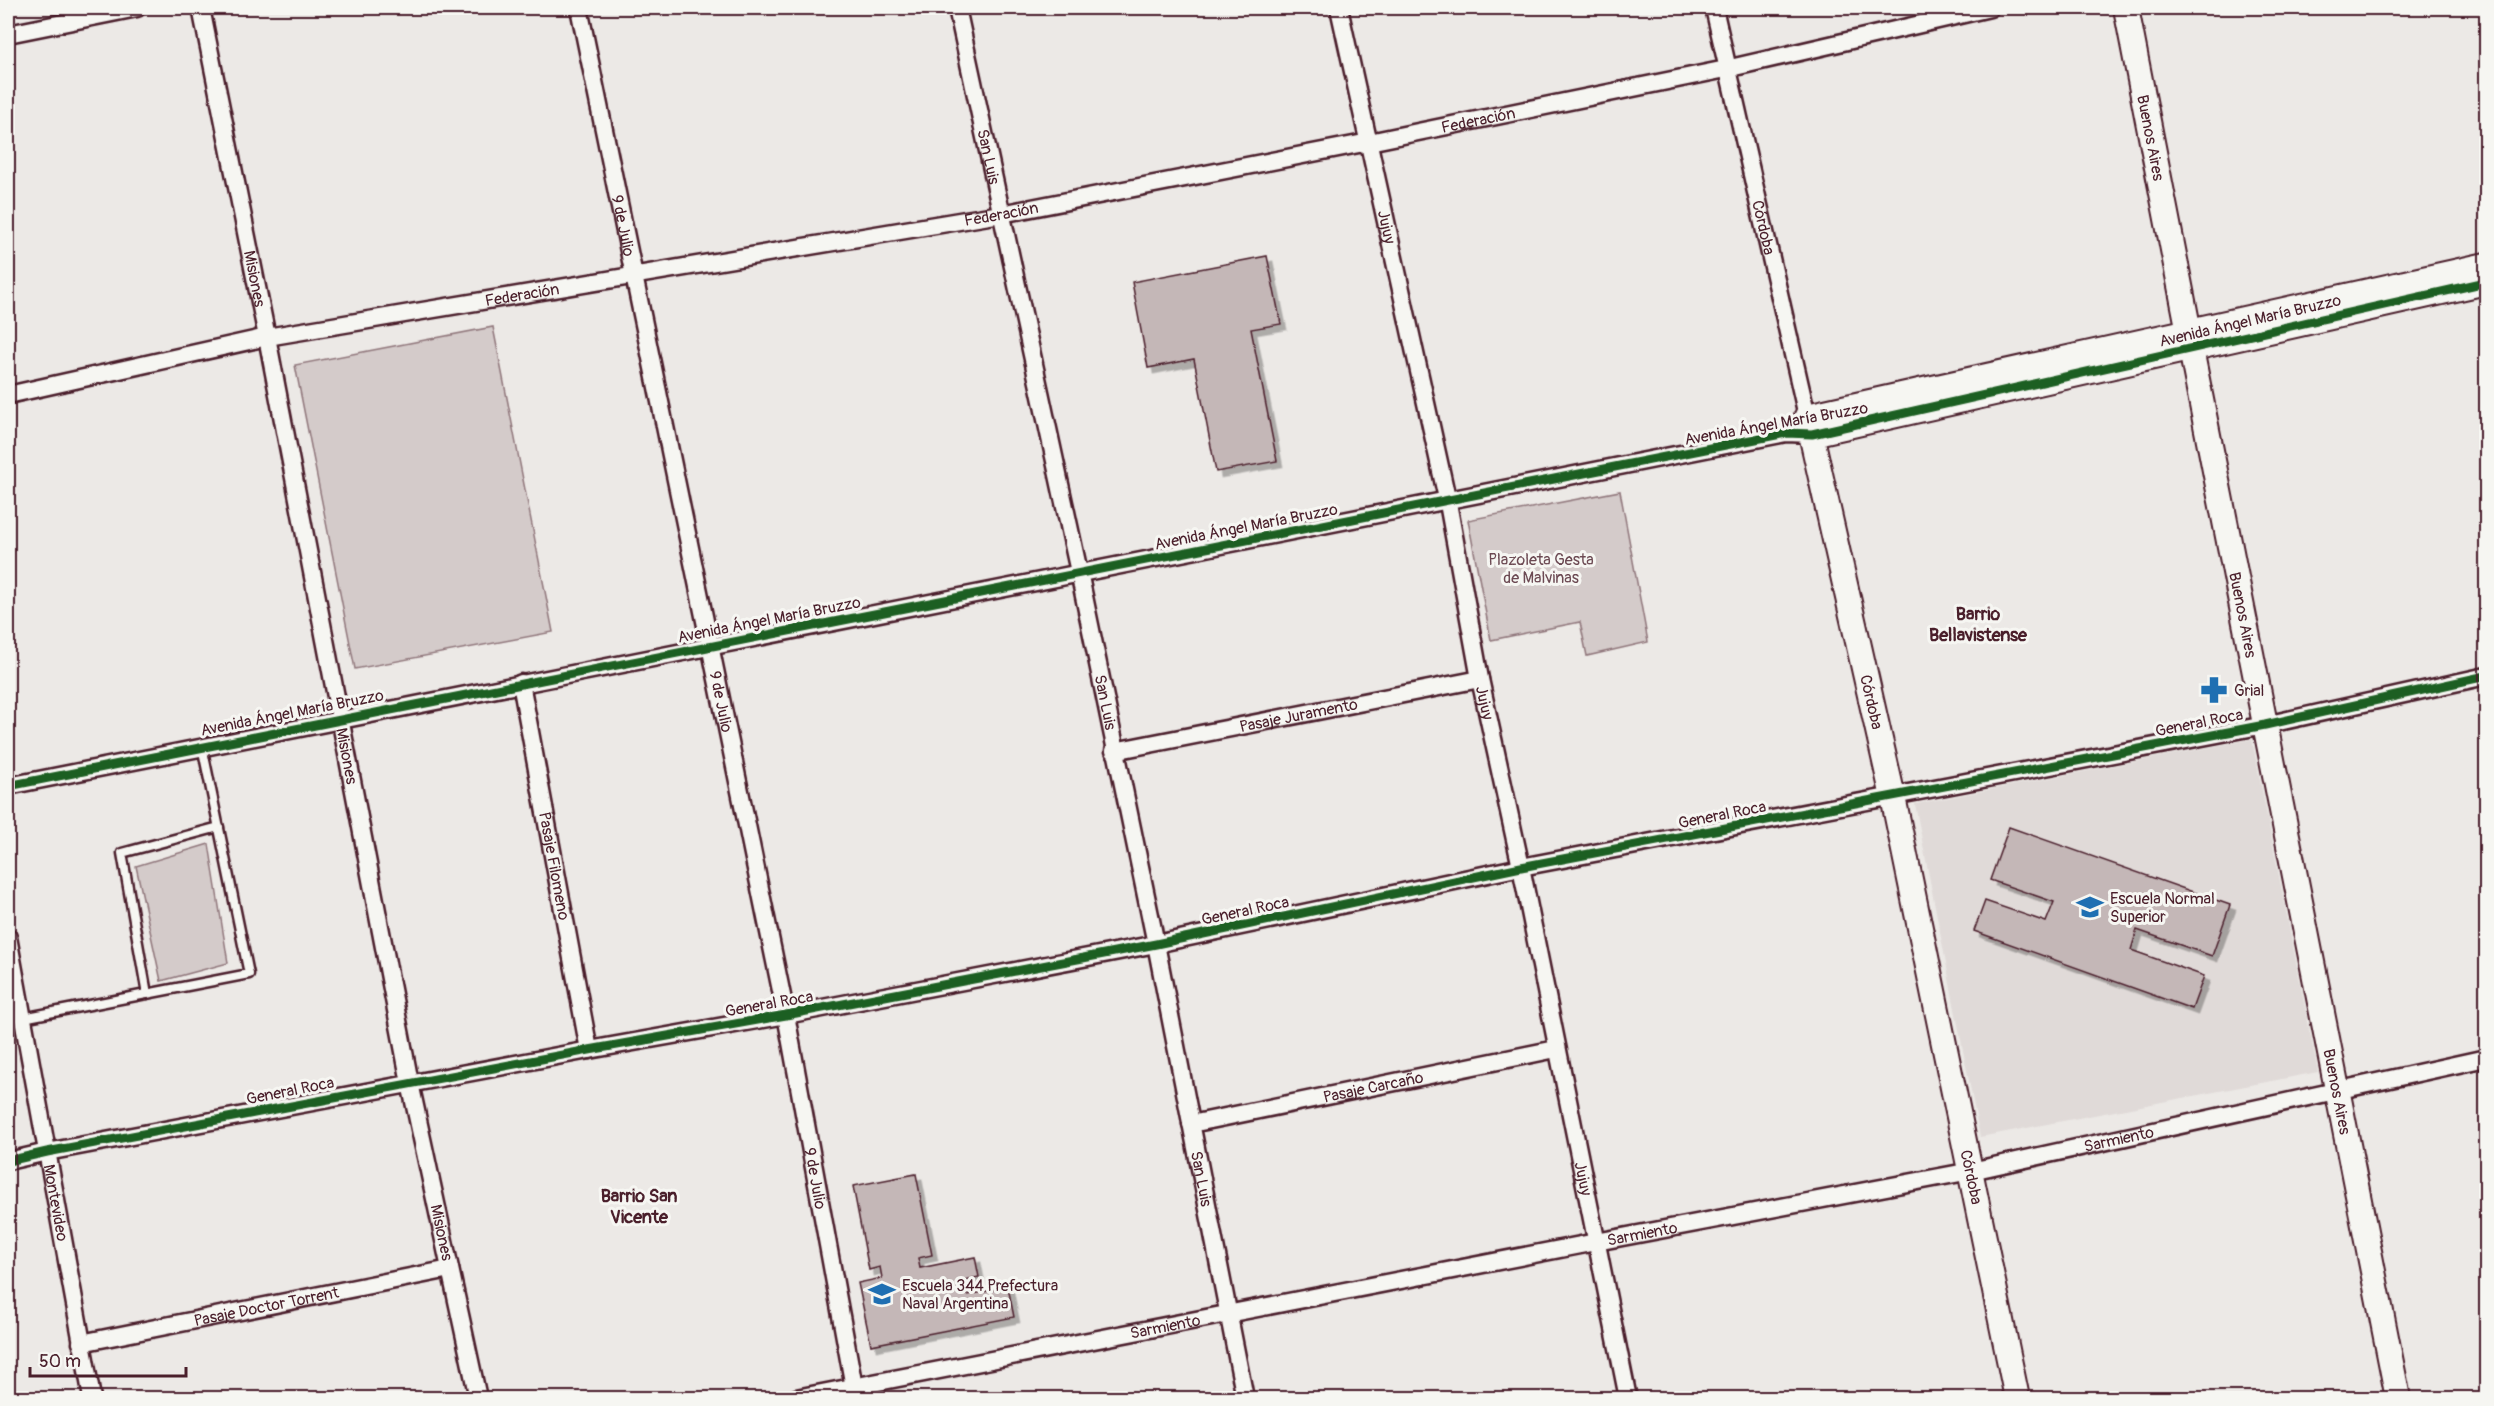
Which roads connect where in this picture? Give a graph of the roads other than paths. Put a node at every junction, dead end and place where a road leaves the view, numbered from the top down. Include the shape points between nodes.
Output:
1 (137, 8) edge
2 (201, 8) edge
3 (579, 8) edge
4 (957, 8) edge
5 (1339, 8) edge
6 (1714, 8) edge
7 (1990, 8) edge
8 (2126, 8) edge
9 (8, 34) edge
10 (1726, 69) junction
11 (1369, 142) junction
12 (1001, 214) junction
13 (2487, 265) edge
14 (635, 276) junction
15 (2487, 282) edge
16 (267, 337) junction
17 (2190, 340) junction
18 (8, 395) edge
19 (1810, 425) junction
20 (1448, 504) junction
21 (1079, 572) junction
22 (712, 645) junction
23 (2487, 676) edge
24 (1480, 679) junction
25 (521, 683) junction
26 (341, 717) junction
27 (2265, 725) junction
28 (202, 746) junction
29 (1114, 751) junction
30 (8, 786) edge
31 (1893, 797) junction
32 (219, 827) junction
33 (1521, 867) junction
34 (8, 937) edge
35 (1156, 944) junction
36 (11, 971) edge
37 (147, 994) junction
38 (786, 1016) junction
39 (23, 1018) junction
40 (1556, 1049) junction
41 (589, 1050) junction
42 (2487, 1058) edge
43 (410, 1083) junction
44 (2338, 1090) junction
45 (1191, 1124) junction
46 (46, 1152) junction
47 (8, 1161) edge
48 (1971, 1172) junction
49 (1596, 1242) junction
50 (450, 1269) junction
51 (1228, 1314) junction
52 (81, 1343) junction
53 (855, 1392) edge
54 (92, 1398) edge
55 (478, 1398) edge
56 (796, 1398) edge
57 (1245, 1398) edge
58 (1628, 1398) edge
59 (2017, 1398) edge
60 (2398, 1398) edge

1 - 9 street
2 - 16 street, Misiones
3 - 14 street, 9 de Julio
4 - 12 street, San Luis
5 - 11 street, Jujuy
6 - 10 street, Córdoba
7 - 10 street, Federación
8 - 17 street, Buenos Aires
10 - 11 street, Federación
10 - 19 street, Córdoba
11 - 12 street, Federación
11 - 20 street, Jujuy
12 - 14 street, Federación
12 - 21 street, San Luis
13 - 17 street, Avenida Ángel María Bruzzo
14 - 16 street, Federación
14 - 22 street, 9 de Julio
15 - 17 street, Avenida Ángel María Bruzzo
16 - 18 street, Federación
16 - 26 street, Misiones
17 - 19 street, Avenida Ángel María Bruzzo
17 - 27 street, Buenos Aires
19 - 20 street, Avenida Ángel María Bruzzo
19 - 31 street, Córdoba
20 - 21 street, Avenida Ángel María Bruzzo
20 - 24 street, Jujuy
21 - 22 street, Avenida Ángel María Bruzzo
21 - 29 street, San Luis
22 - 25 street, Avenida Ángel María Bruzzo
22 - 38 street, 9 de Julio
23 - 27 street, General Roca
24 - 29 street, Pasaje Juramento
24 - 33 street, Jujuy
25 - 26 street, Avenida Ángel María Bruzzo
25 - 41 street, Pasaje Filomeno
26 - 28 street, Avenida Ángel María Bruzzo
26 - 43 street, Misiones
27 - 31 street, General Roca
27 - 44 street, Buenos Aires
28 - 30 street, Avenida Ángel María Bruzzo
28 - 32 lane
29 - 35 street, San Luis
31 - 33 street, General Roca
31 - 48 street, Córdoba
32 - 37 lane via 122,853
32 - 37 lane via 249,975
33 - 35 street, General Roca
33 - 40 street, Jujuy
34 - 36 street, Montevideo
35 - 38 street, General Roca
35 - 45 street, San Luis
36 - 39 street, Montevideo
37 - 39 lane
38 - 41 street, General Roca
38 - 53 street, 9 de Julio
39 - 46 street, Montevideo
40 - 45 street, Pasaje Carcaño
40 - 49 street, Jujuy
41 - 43 street, General Roca
42 - 44 street, Sarmiento
43 - 46 street, General Roca
43 - 50 street, Misiones
44 - 48 street, Sarmiento
44 - 60 street, Buenos Aires
45 - 51 street, San Luis
46 - 47 street, General Roca
46 - 52 street, Montevideo
48 - 49 street, Sarmiento
48 - 59 street, Córdoba
49 - 51 street, Sarmiento
49 - 58 street, Jujuy
50 - 52 street, Pasaje Doctor Torrent
50 - 55 street, Misiones
51 - 53 street, Sarmiento
51 - 57 street, San Luis
52 - 54 street, Montevideo
53 - 56 street, Sarmiento

